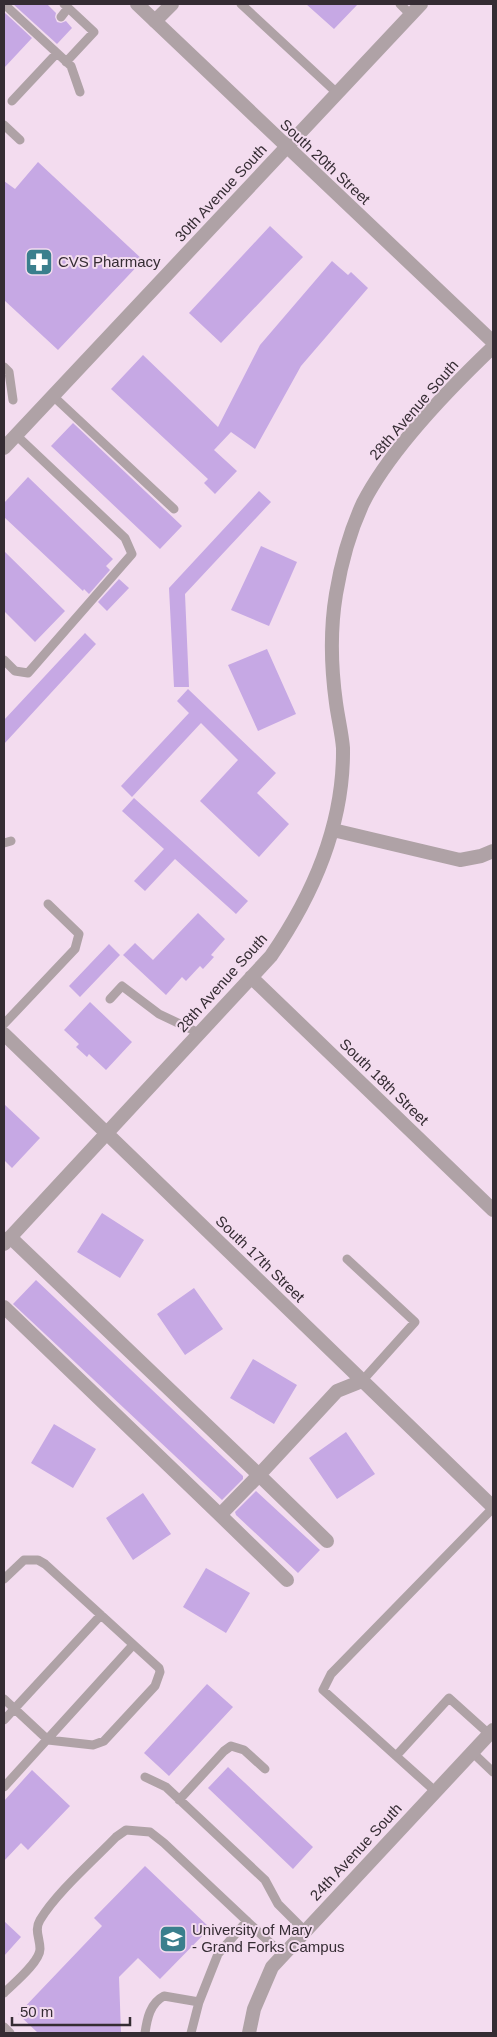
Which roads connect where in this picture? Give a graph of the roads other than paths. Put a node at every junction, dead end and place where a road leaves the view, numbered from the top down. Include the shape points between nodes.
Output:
1 (4, 4) edge
2 (137, 4) edge
3 (172, 4) edge
4 (241, 4) edge
5 (400, 4) edge
6 (421, 4) edge
7 (66, 6) edge
8 (411, 14) junction
9 (61, 17) dead end
10 (155, 21) junction
11 (57, 54) junction
12 (66, 62) junction
13 (80, 92) dead end
14 (337, 93) junction
15 (12, 102) dead end
16 (4, 125) edge
17 (20, 140) dead end
18 (286, 147) junction
19 (493, 342) edge
20 (493, 346) edge
21 (4, 368) edge
22 (53, 396) junction
23 (13, 400) dead end
24 (16, 436) junction
25 (4, 448) edge
26 (174, 509) dead end
27 (4, 660) edge
28 (333, 830) junction
29 (493, 851) edge
30 (48, 904) dead end
31 (251, 977) junction
32 (110, 999) dead end
33 (4, 1024) edge
34 (200, 1033) junction
35 (4, 1034) edge
36 (107, 1134) junction
37 (493, 1210) edge
38 (7, 1240) edge
39 (347, 1259) dead end
40 (4, 1307) edge
41 (362, 1381) junction
42 (259, 1475) junction
43 (493, 1508) edge
44 (220, 1515) junction
45 (327, 1540) dead end
46 (4, 1579) edge
47 (287, 1580) dead end
48 (101, 1615) junction
49 (134, 1645) junction
50 (4, 1699) edge
51 (14, 1709) junction
52 (4, 1720) edge
53 (491, 1732) edge
54 (48, 1740) junction
55 (472, 1752) junction
56 (396, 1756) junction
57 (265, 1769) dead end
58 (493, 1772) edge
59 (145, 1777) dead end
60 (4, 1787) edge
61 (435, 1791) junction
62 (179, 1800) junction
63 (246, 1921) junction
64 (305, 1930) junction
65 (283, 1955) junction
66 (4, 1993) edge
67 (199, 2002) junction
68 (4, 2027) edge
69 (10, 2033) edge
70 (145, 2033) edge
71 (192, 2033) edge
72 (249, 2033) edge

1 - 11 lane via 42,36
2 - 10 street, South 20th Street
3 - 10 street
4 - 14 lane
5 - 8 lane
6 - 8 street, 30th Avenue South
7 - 9 lane
7 - 12 lane via 94,32
8 - 14 street, 30th Avenue South
10 - 18 street, South 20th Street
11 - 12 lane
11 - 15 lane
12 - 13 lane via 71,66
14 - 18 street, 30th Avenue South
16 - 17 lane
18 - 19 street, South 20th Street
18 - 22 street, 30th Avenue South
20 - 28 street, 28th Avenue South via 399,448 363,504 350,537 336,594 333,623 332,658 343,747
21 - 23 lane via 9,372
22 - 24 street, 30th Avenue South
22 - 26 lane
24 - 25 street, 30th Avenue South
24 - 27 lane via 126,538 132,554 28,673 15,671
28 - 29 street via 460,860
28 - 31 street, 28th Avenue South via 314,882 294,922 271,956
30 - 33 lane via 79,934 76,949
31 - 34 street, 28th Avenue South
31 - 37 street, South 18th Street
32 - 34 lane via 122,986 159,1014
34 - 36 street, 28th Avenue South
35 - 36 street, South 17th Street
36 - 38 street, 28th Avenue South
36 - 41 street, South 17th Street
38 - 42 street
39 - 41 lane via 415,1322
40 - 44 street
41 - 42 street via 337,1391
41 - 43 street, South 17th Street
42 - 44 street
42 - 45 street
43 - 56 lane via 331,1674 324,1690
44 - 47 street
46 - 48 lane via 24,1560 38,1560
48 - 49 lane
48 - 51 lane
49 - 54 lane via 58,1725
49 - 54 lane via 159,1668 160,1678 155,1686 99,1744
50 - 51 lane
51 - 52 lane
51 - 54 lane
53 - 55 street, 24th Avenue South
53 - 56 lane via 449,1698
54 - 60 lane
55 - 58 lane
55 - 61 street, 24th Avenue South
56 - 61 lane
57 - 62 lane via 244,1750 231,1746
59 - 62 lane via 166,1788
61 - 64 street, 24th Avenue South
62 - 64 lane via 265,1880 278,1904
63 - 65 lane
63 - 66 lane via 150,1832 126,1830 39,1921 36,1932 40,1951 36,1960
63 - 67 lane via 218,1954
64 - 65 street, 24th Avenue South
65 - 72 street, 24th Avenue South via 272,1967 254,2009
67 - 70 lane via 159,1998 152,2006
67 - 71 lane
68 - 69 lane

